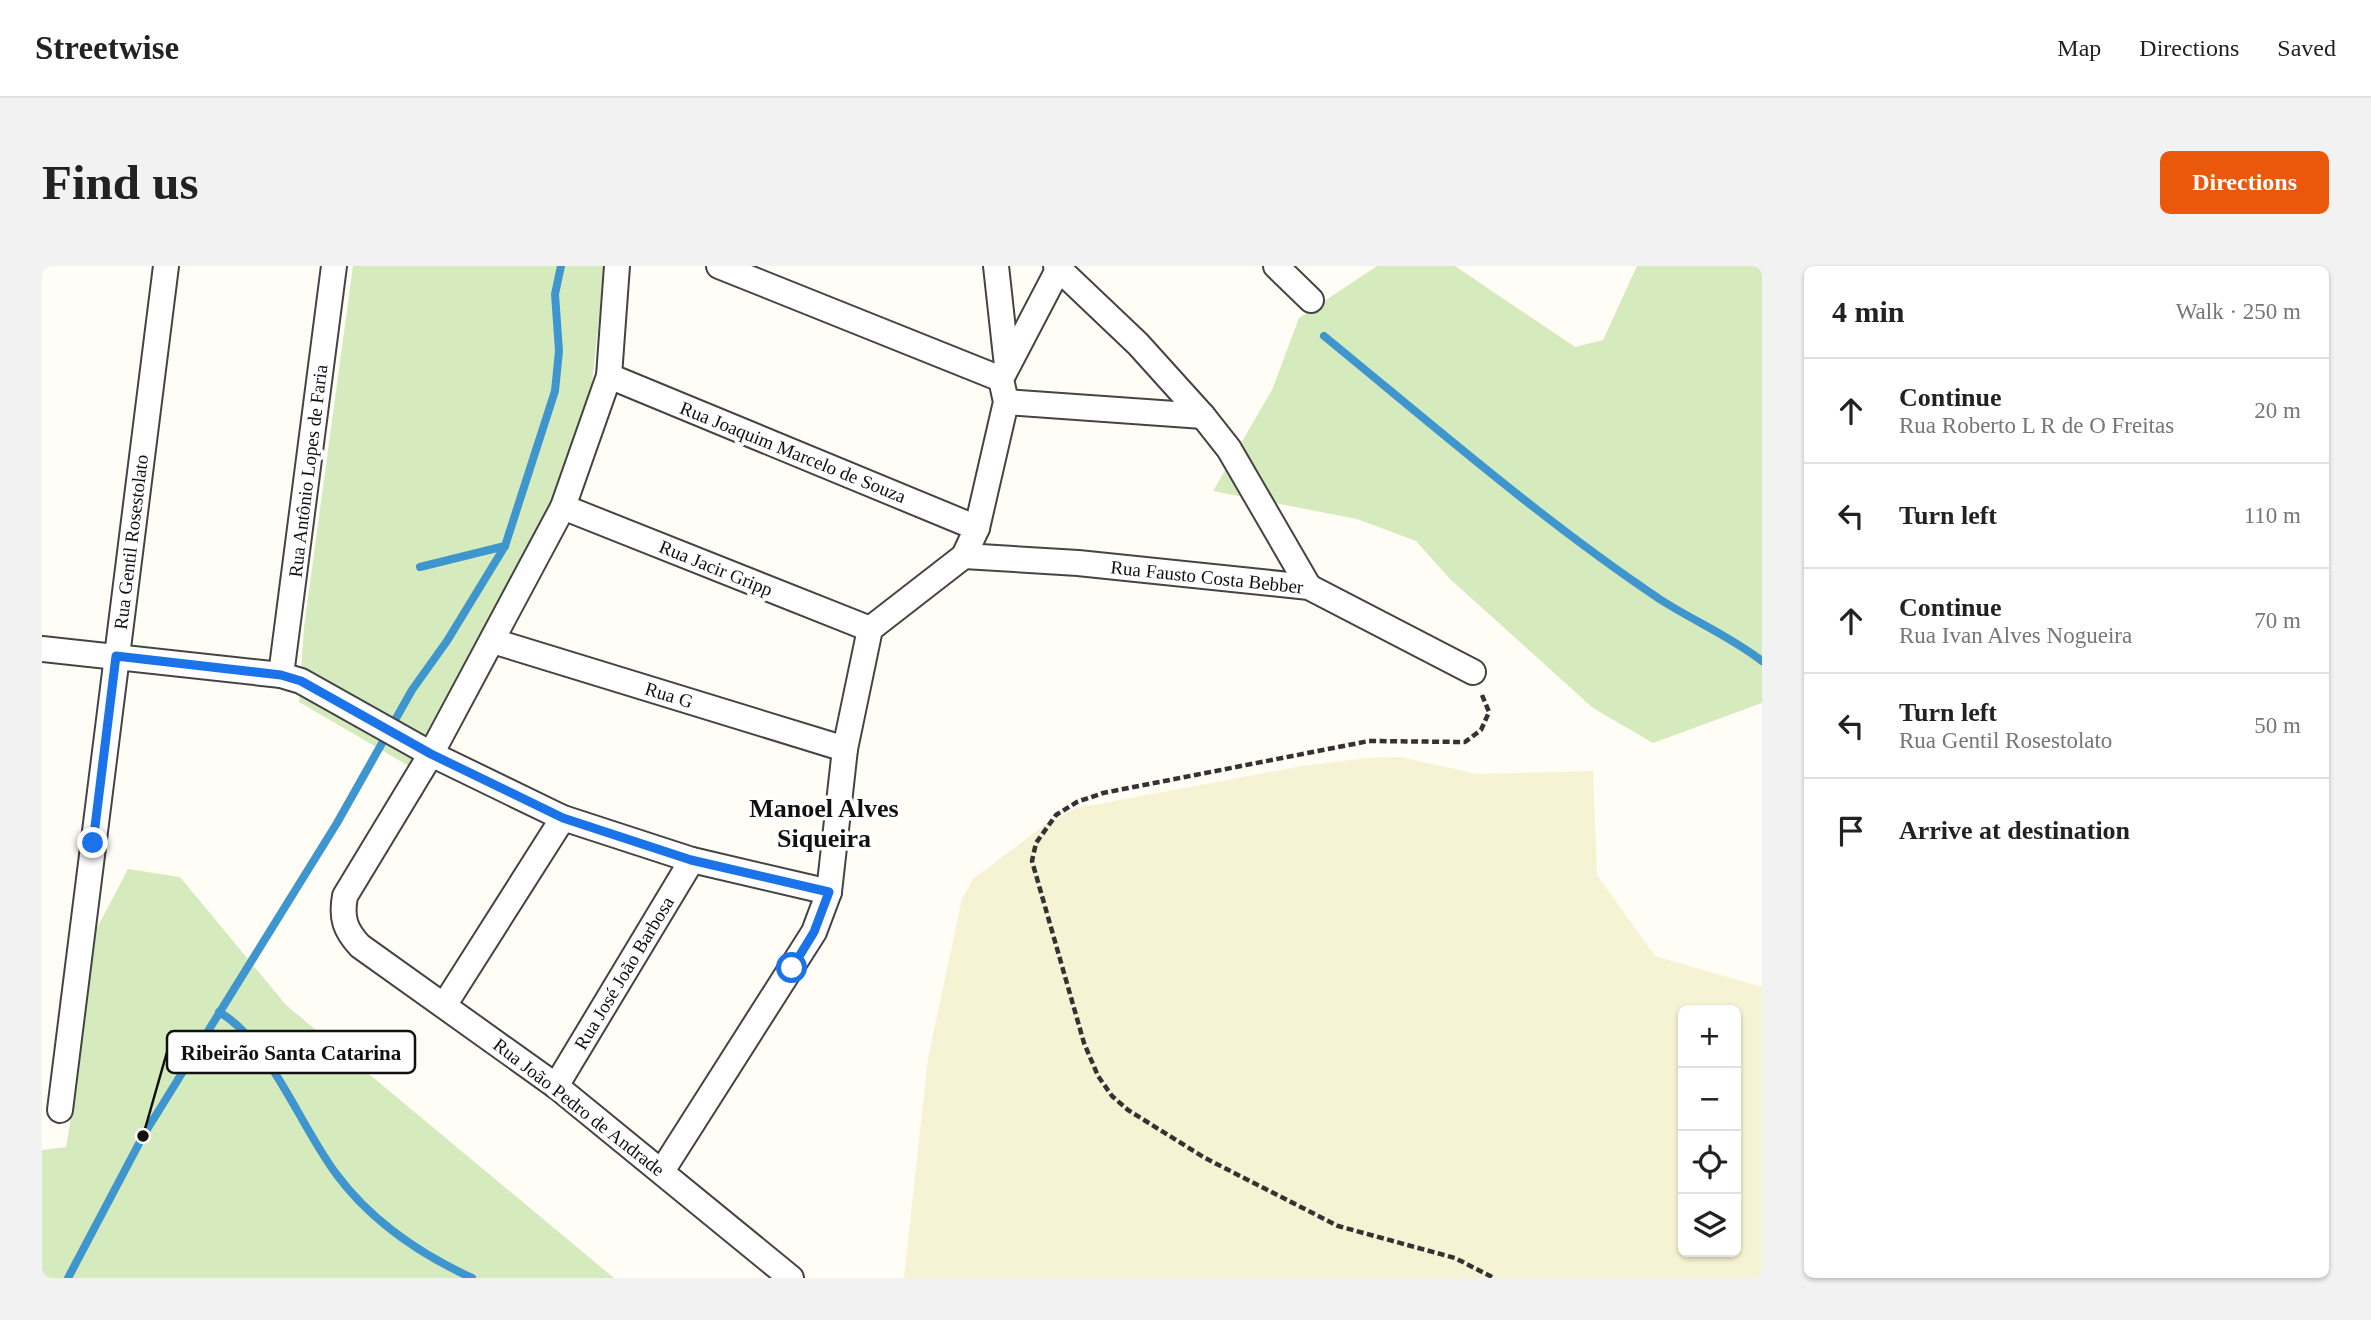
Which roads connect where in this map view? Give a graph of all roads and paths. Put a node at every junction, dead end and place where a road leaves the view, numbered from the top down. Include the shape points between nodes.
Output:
1 (166, 266) edge
2 (334, 266) edge
3 (617, 266) edge
4 (719, 266) edge
5 (996, 266) edge
6 (1276, 266) edge
7 (1058, 267) edge
8 (1311, 300) dead end
9 (610, 376) junction
10 (1005, 383) junction
11 (1203, 416) junction
12 (563, 507) junction
13 (977, 528) junction
14 (964, 556) junction
15 (1309, 587) junction
16 (870, 629) junction
17 (493, 641) junction
18 (42, 649) edge
19 (116, 656) junction
20 (1473, 672) joint
21 (281, 675) junction
22 (845, 749) junction
23 (431, 754) junction
24 (563, 818) junction
25 (691, 860) junction
26 (829, 892) junction
27 (445, 1004) junction
28 (556, 1086) junction
29 (60, 1110) dead end
30 (662, 1171) junction
31 (791, 1278) edge
32 (1494, 1278) edge

1 - 19 street, Rua Gentil Rosestolato
2 - 21 street, Rua Antônio Lopes de Faria
3 - 9 street
4 - 10 street
5 - 10 street
6 - 8 street
7 - 10 street
7 - 11 street via 1138,344
9 - 12 street
9 - 13 street, Rua Joaquim Marcelo de Souza
10 - 11 street
10 - 13 street
11 - 15 street via 1228,449
12 - 16 street, Rua Jacir Gripp
12 - 17 street
13 - 14 street
14 - 15 street, Rua Fausto Costa Bebber
14 - 16 street
15 - 20 street, Rua Fausto Costa Bebber
16 - 22 street
17 - 22 street, Rua G
17 - 23 street
18 - 19 street
19 - 21 street
19 - 29 street, Rua Gentil Rosestolato
20 - 32 path via 1489,712 1481,730 1465,742 1369,741 1103,793 1056,815 1036,843 1032,861 1084,1043 1112,1096 1205,1158 1338,1226 1455,1258
21 - 23 street via 301,681
22 - 26 street
23 - 24 street
23 - 27 street, Rua João Pedro de Andrade via 345,896 343,920 360,946
24 - 25 street
24 - 27 street
25 - 26 street
25 - 28 street, Rua José João Barbosa
26 - 30 street via 814,932
27 - 28 street, Rua João Pedro de Andrade
28 - 30 street, Rua João Pedro de Andrade
30 - 31 street, Rua João Pedro de Andrade

